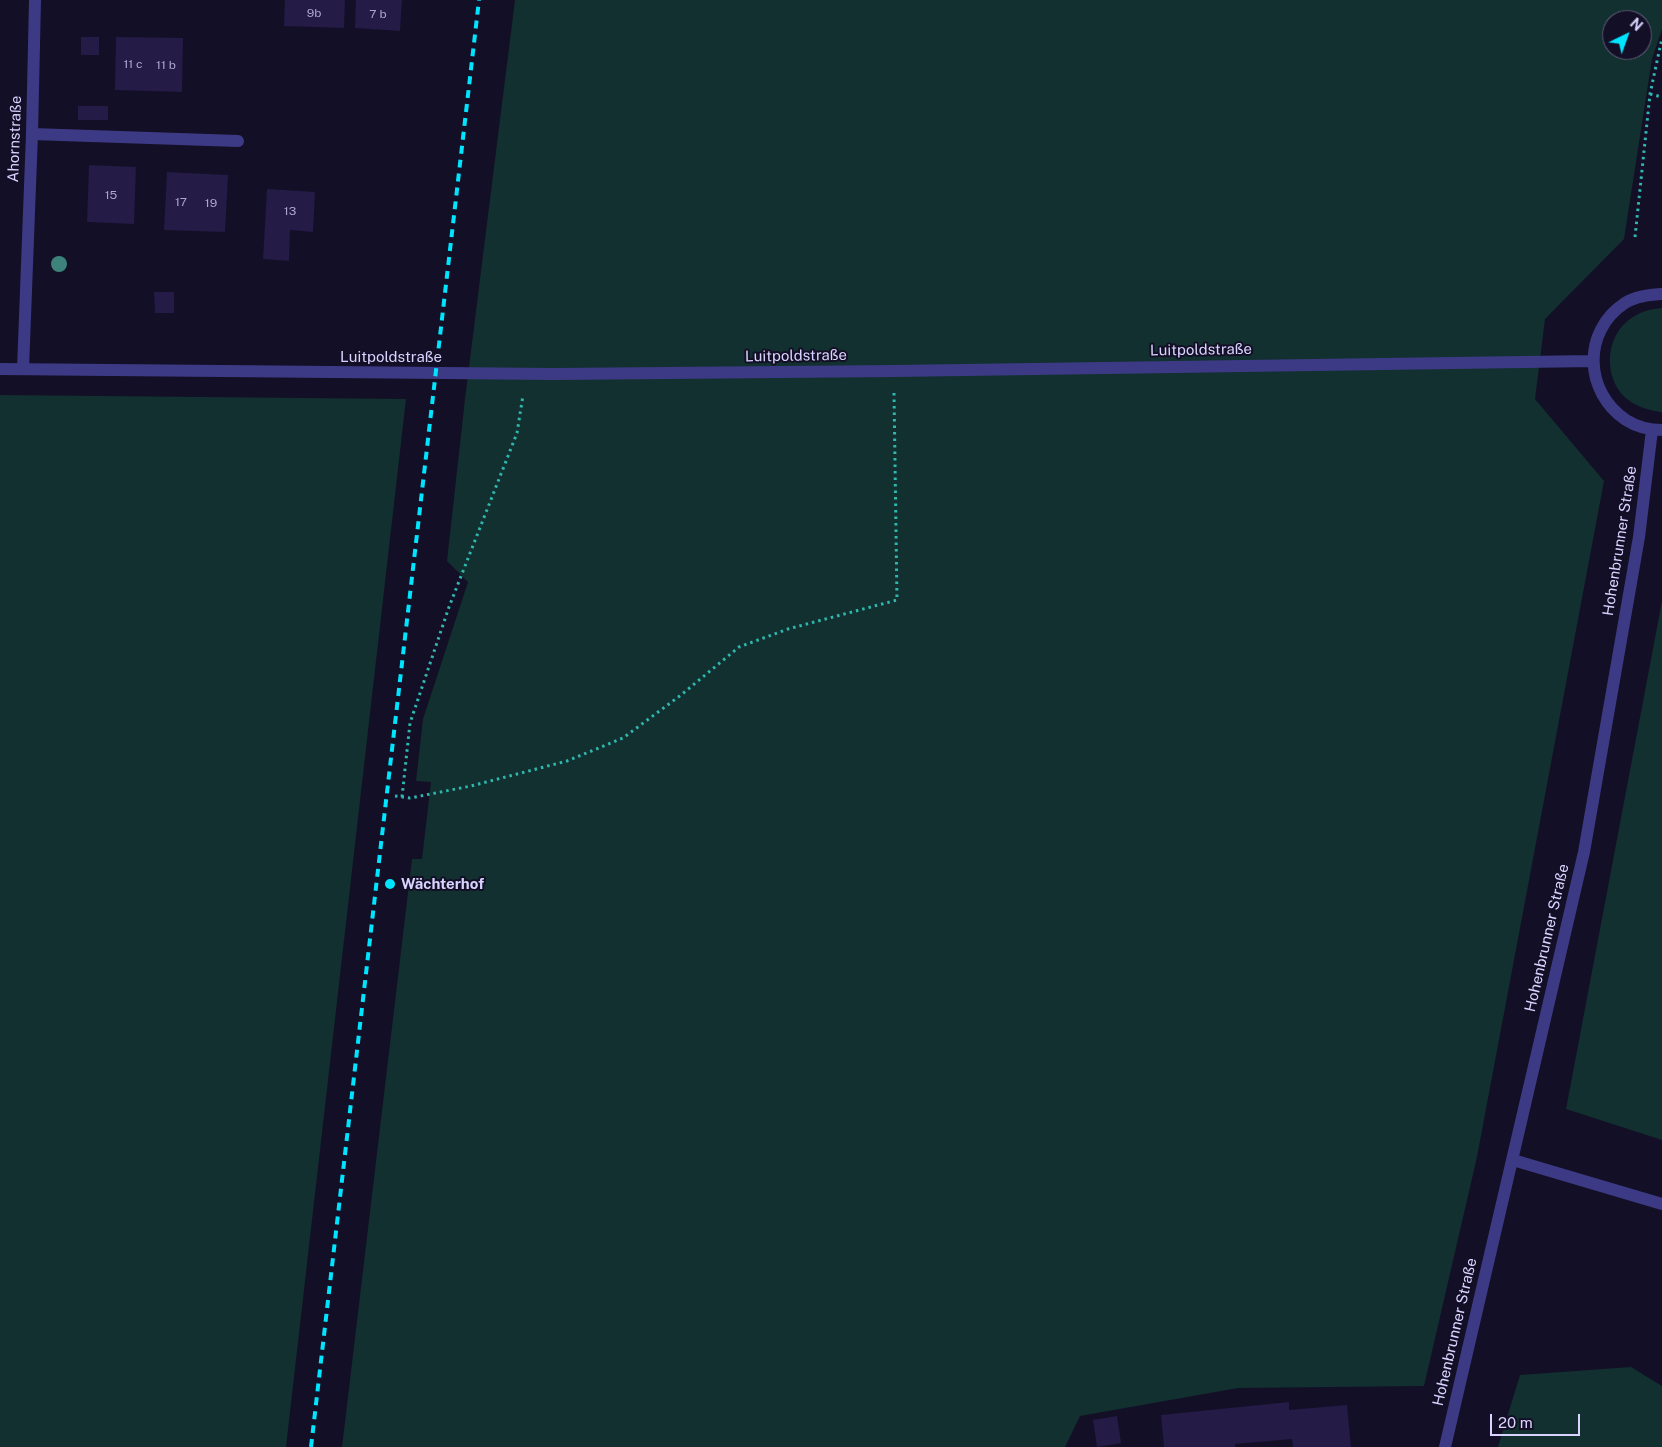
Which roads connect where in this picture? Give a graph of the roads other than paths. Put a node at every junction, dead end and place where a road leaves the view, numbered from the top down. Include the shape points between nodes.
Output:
1 (35, 0) edge
2 (32, 134) junction
3 (238, 141) dead end
4 (1662, 294) edge
5 (1592, 361) junction
6 (0, 369) edge
7 (23, 369) junction
8 (1657, 430) edge
9 (1512, 1160) junction
10 (1662, 1204) edge
11 (1445, 1447) edge

1 - 2 street, Ahornstraße
2 - 3 street
2 - 7 street, Ahornstraße
4 - 5 street via 1647,295 1625,303 1608,318 1597,338
5 - 7 street, Luitpoldstraße via 554,374
5 - 8 street via 1595,380 1616,414 1633,424
6 - 7 street, Luitpoldstraße
8 - 9 street, Hohenbrunner Straße via 1584,852
9 - 10 street
9 - 11 street, Hohenbrunner Straße

